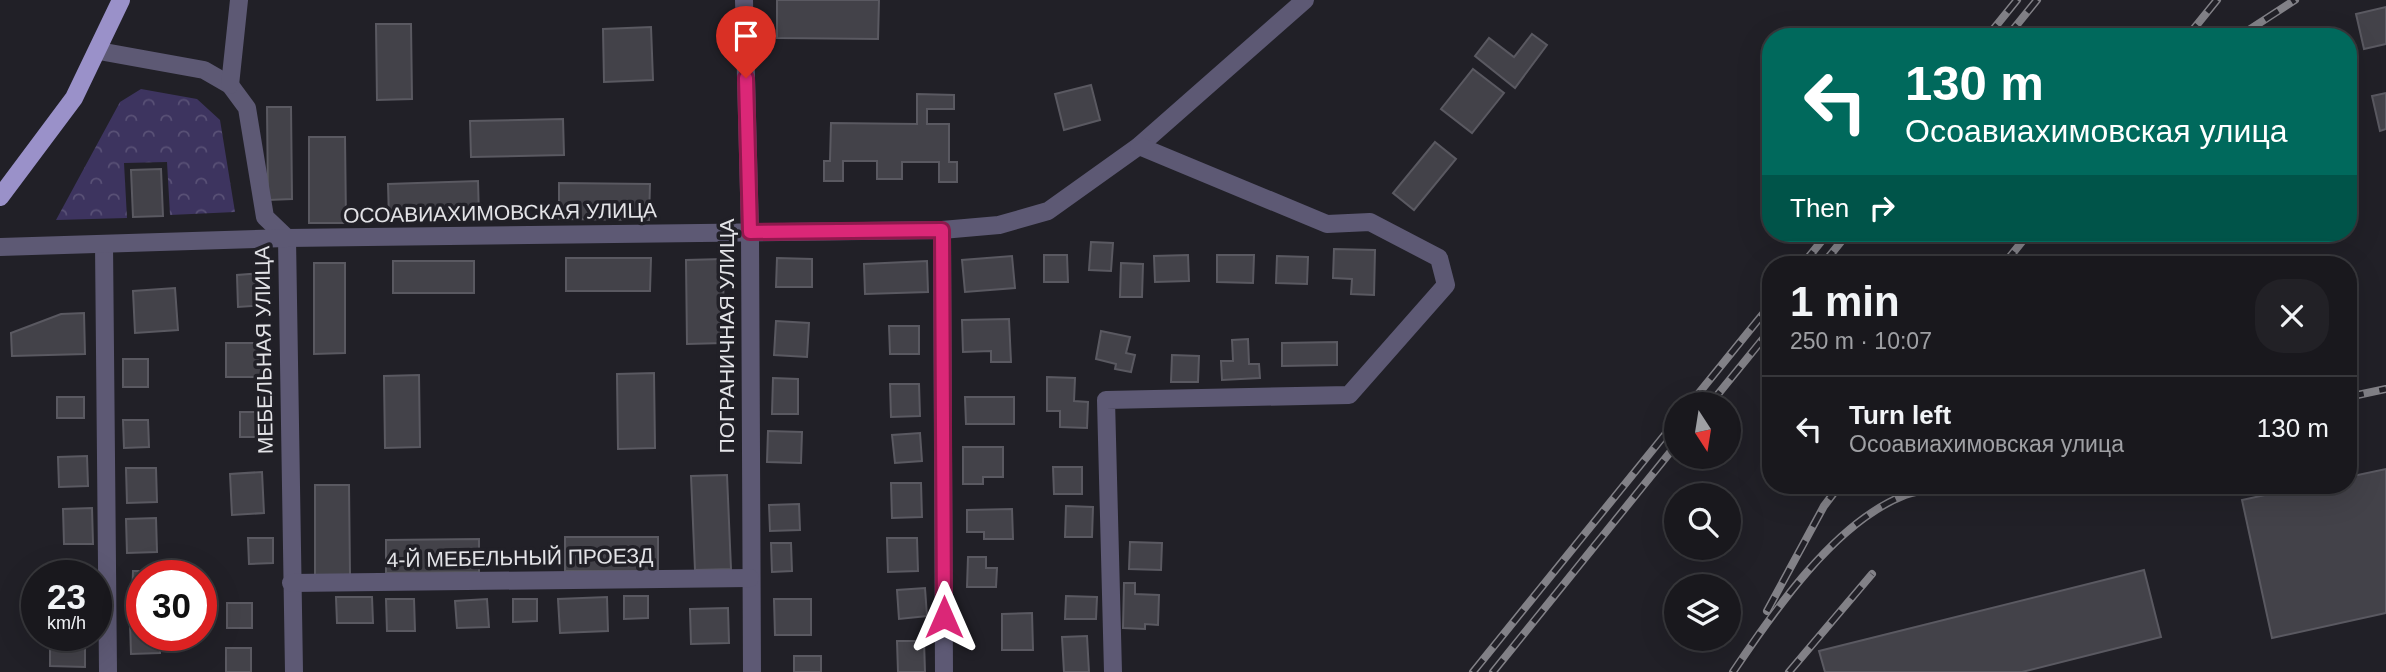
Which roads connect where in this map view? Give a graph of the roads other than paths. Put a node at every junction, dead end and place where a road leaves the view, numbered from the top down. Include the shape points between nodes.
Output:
1 (121, 0) edge
2 (239, 0) edge
3 (744, 0) edge
4 (1305, 0) edge
5 (99, 51) junction
6 (230, 85) junction
7 (1139, 146) junction
8 (0, 197) edge
9 (942, 230) junction
10 (750, 232) junction
11 (287, 238) junction
12 (104, 244) junction
13 (0, 247) edge
14 (750, 578) junction
15 (290, 583) junction
16 (108, 672) edge
17 (294, 672) edge
18 (752, 672) edge
19 (944, 672) edge
20 (1113, 672) edge

1 - 5 main road
2 - 6 street
3 - 10 street, ПОГРАНИЧНАЯ УЛИЦА
4 - 7 street, ОСОАВИАХИМОВСКАЯ УЛИЦА
5 - 6 street via 204,70
5 - 8 main road via 74,98
6 - 11 street, МЕБЕЛЬНАЯ УЛИЦА via 247,108 265,217
7 - 9 street, ОСОАВИАХИМОВСКАЯ УЛИЦА via 1048,211 999,225
7 - 20 street via 1327,224 1370,222 1439,258 1446,285 1349,395 1106,400
9 - 10 street, ОСОАВИАХИМОВСКАЯ УЛИЦА
9 - 19 street
10 - 11 street, ОСОАВИАХИМОВСКАЯ УЛИЦА
10 - 14 street, ПОГРАНИЧНАЯ УЛИЦА
11 - 12 street, ОСОАВИАХИМОВСКАЯ УЛИЦА
11 - 15 street, МЕБЕЛЬНАЯ УЛИЦА
12 - 13 street, ОСОАВИАХИМОВСКАЯ УЛИЦА
12 - 16 street
14 - 15 street, 4-Й МЕБЕЛЬНЫЙ ПРОЕЗД
14 - 18 street, ПОГРАНИЧНАЯ УЛИЦА
15 - 17 street, МЕБЕЛЬНАЯ УЛИЦА

